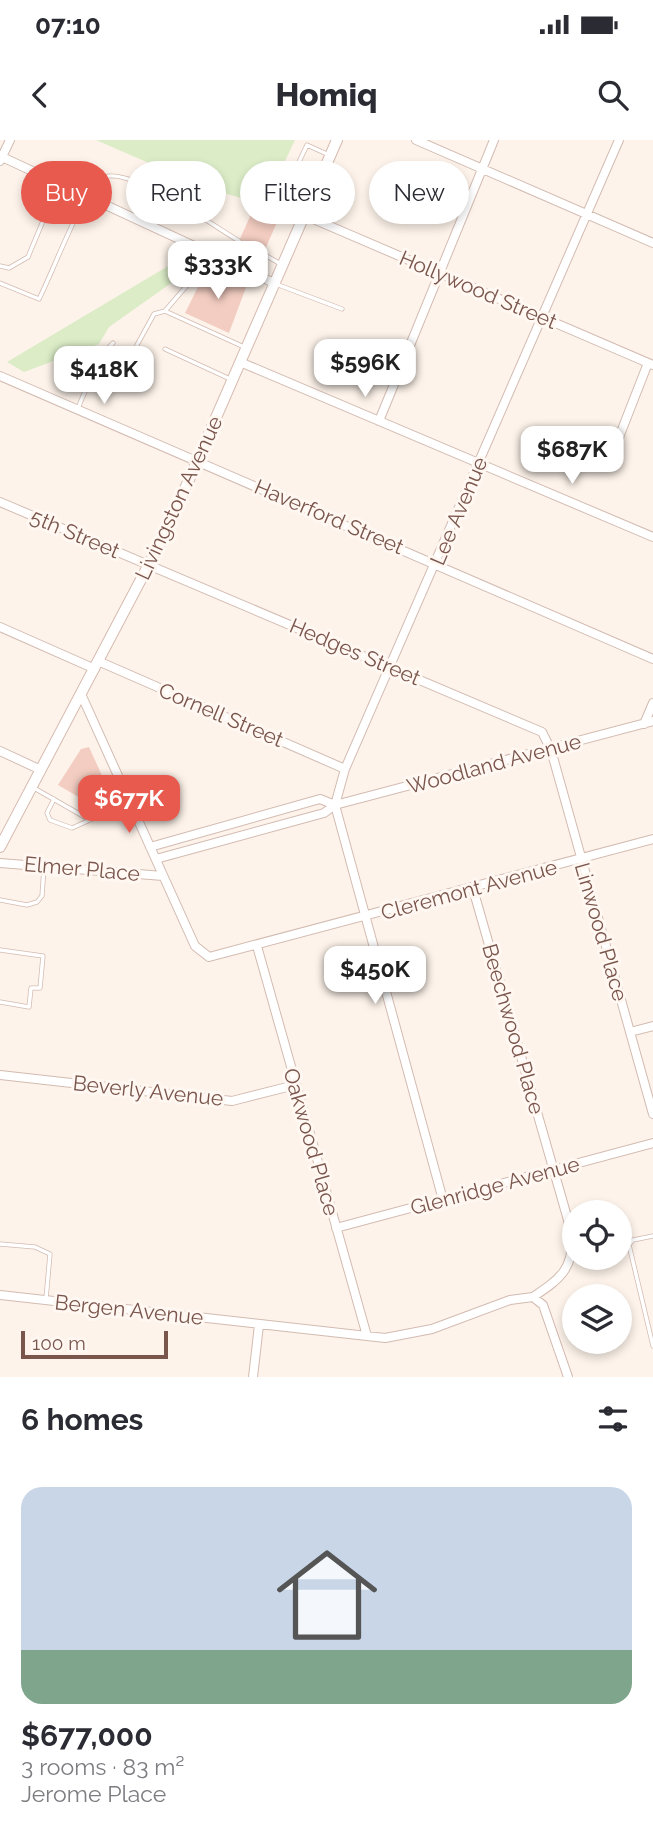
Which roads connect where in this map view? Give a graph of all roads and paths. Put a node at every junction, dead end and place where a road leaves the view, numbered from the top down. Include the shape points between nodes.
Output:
1 (10, 140) edge
2 (337, 140) edge
3 (416, 140) edge
4 (494, 140) edge
5 (619, 140) edge
6 (330, 155) junction
7 (1, 159) edge
8 (300, 161) edge
9 (327, 161) edge
10 (21, 167) edge
11 (481, 168) junction
12 (112, 174) edge
13 (112, 208) edge
14 (587, 214) junction
15 (41, 224) edge
16 (74, 224) edge
17 (300, 224) edge
18 (320, 224) edge
19 (239, 241) dead end
20 (653, 243) edge
21 (263, 254) dead end
22 (214, 255) junction
23 (283, 264) junction
24 (0, 266) edge
25 (440, 274) junction
26 (0, 283) edge
27 (274, 283) junction
28 (342, 309) dead end
29 (165, 311) junction
30 (542, 317) junction
31 (113, 343) dead end
32 (137, 345) dead end
33 (246, 348) junction
34 (165, 349) dead end
35 (240, 362) junction
36 (651, 364) edge
37 (0, 376) edge
38 (232, 380) junction
39 (77, 410) junction
40 (379, 421) junction
41 (614, 450) dead end
42 (197, 461) junction
43 (480, 462) junction
44 (0, 502) edge
45 (653, 537) edge
46 (437, 563) junction
47 (149, 565) junction
48 (0, 627) edge
49 (653, 659) edge
50 (97, 665) junction
51 (391, 667) junction
52 (81, 695) junction
53 (653, 703) edge
54 (648, 722) edge
55 (551, 750) junction
56 (0, 751) edge
57 (345, 769) junction
58 (41, 770) junction
59 (32, 786) junction
60 (126, 795) junction
61 (54, 799) junction
62 (335, 805) junction
63 (90, 820) junction
64 (653, 839) edge
65 (0, 847) edge
66 (150, 847) junction
67 (156, 859) junction
68 (581, 860) junction
69 (0, 863) edge
70 (44, 867) junction
71 (163, 876) junction
72 (473, 889) junction
73 (0, 900) edge
74 (366, 918) junction
75 (257, 946) junction
76 (0, 950) edge
77 (0, 1002) edge
78 (653, 1026) edge
79 (630, 1032) junction
80 (0, 1075) edge
81 (295, 1085) junction
82 (653, 1114) edge
83 (653, 1143) edge
84 (553, 1170) junction
85 (443, 1200) junction
86 (336, 1228) junction
87 (653, 1236) edge
88 (0, 1244) edge
89 (0, 1295) edge
90 (533, 1297) junction
91 (46, 1301) junction
92 (259, 1325) junction
93 (651, 1326) edge
94 (367, 1336) junction
95 (653, 1343) edge
96 (253, 1377) edge
97 (568, 1377) edge

1 - 7 street
2 - 6 main road, Livingston Avenue
3 - 11 street
4 - 11 street
5 - 14 street, Lee Avenue
6 - 8 lane via 307,145
6 - 9 main road, Livingston Avenue
7 - 10 street
11 - 14 street
11 - 25 street
12 - 19 lane via 124,175 176,202
13 - 22 street
14 - 20 street
14 - 30 street, Lee Avenue
15 - 24 lane via 28,257 9,268
16 - 26 lane via 39,299
17 - 23 main road, Livingston Avenue
18 - 25 street, Hollywood Street
21 - 23 lane
22 - 27 street
22 - 29 lane
23 - 27 main road, Livingston Avenue
25 - 30 street, Hollywood Street
25 - 40 street
27 - 28 lane
27 - 33 main road, Livingston Avenue
29 - 32 lane via 154,314
29 - 33 lane
30 - 36 street, Hollywood Street
30 - 43 street, Lee Avenue
31 - 39 lane via 100,358
33 - 35 main road, Livingston Avenue
34 - 38 lane
35 - 38 main road, Livingston Avenue
35 - 40 street
36 - 41 street
37 - 39 street, Haverford Street
38 - 42 main road, Livingston Avenue
39 - 42 street, Haverford Street
40 - 43 street
42 - 46 street, Haverford Street
42 - 47 main road, Livingston Avenue
43 - 45 street
43 - 46 street, Lee Avenue
44 - 47 street, 5th Street
46 - 49 street, Haverford Street
46 - 51 street, Lee Avenue
47 - 50 main road, Livingston Avenue
47 - 51 street, Hedges Street
48 - 50 street, Cornell Street
50 - 52 main road, Livingston Avenue
50 - 57 street, Cornell Street
51 - 55 street, Hedges Street via 542,732
51 - 57 street, Lee Avenue
52 - 58 main road, Livingston Avenue
52 - 60 street
53 - 54 street
54 - 55 street, Woodland Avenue
55 - 62 street, Woodland Avenue
55 - 68 street, Linwood Place
56 - 58 street
57 - 62 street, Lee Avenue
58 - 59 main road, Livingston Avenue
59 - 61 lane
59 - 65 main road, Livingston Avenue
60 - 63 lane via 113,801 106,814
60 - 66 street
61 - 63 lane
61 - 63 lane via 47,813 51,820 72,828
62 - 66 street, Woodland Avenue via 320,799
62 - 67 street, Woodland Avenue via 324,813
62 - 74 street
64 - 68 street, Cleremont Avenue
66 - 67 street
67 - 71 street
68 - 72 street, Cleremont Avenue
68 - 79 street, Linwood Place
69 - 70 street, Elmer Place
70 - 71 street, Elmer Place
70 - 73 lane via 42,896 37,902 27,905
71 - 75 street, Cleremont Avenue via 204,956
72 - 74 street, Cleremont Avenue
72 - 84 street, Beechwood Place
74 - 75 street, Cleremont Avenue
74 - 85 street
75 - 81 street, Oakwood Place
76 - 77 lane via 43,956 40,988 31,988 29,1007
78 - 79 street
79 - 82 street, Linwood Place
80 - 81 street, Beverly Avenue via 232,1101
81 - 86 street, Oakwood Place
83 - 84 street, Glenridge Avenue
84 - 85 street, Glenridge Avenue
84 - 90 street, Beechwood Place via 573,1251 555,1282
85 - 86 street, Glenridge Avenue
86 - 94 street, Oakwood Place
87 - 93 lane via 629,1245
88 - 91 lane via 35,1247 50,1254
89 - 91 street, Bergen Avenue
90 - 94 street, Bergen Avenue via 510,1300 432,1329 385,1338
90 - 97 street via 543,1305
91 - 92 street, Bergen Avenue
92 - 94 street, Bergen Avenue
92 - 96 street
93 - 95 lane

